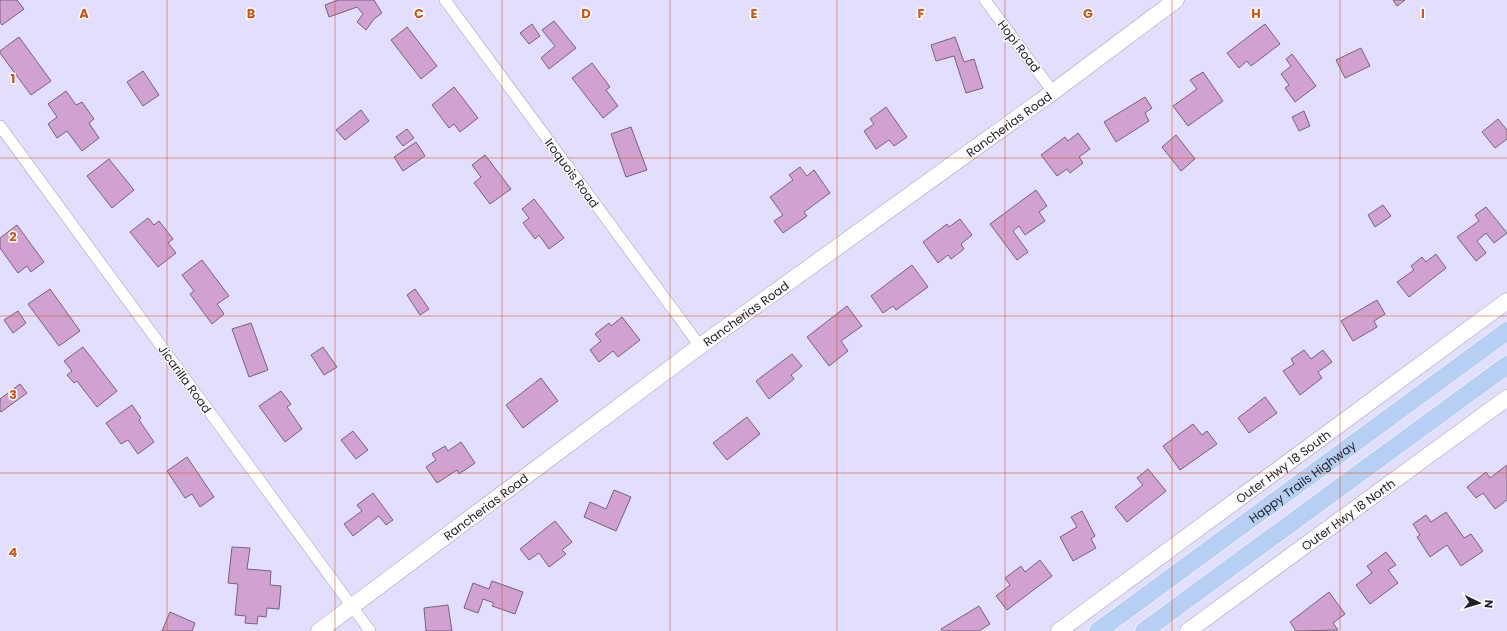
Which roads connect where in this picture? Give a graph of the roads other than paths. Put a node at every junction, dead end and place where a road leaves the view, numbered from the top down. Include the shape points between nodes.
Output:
1 (445, 0) edge
2 (985, 0) edge
3 (1176, 0) edge
4 (1053, 92) junction
5 (0, 126) edge
6 (1507, 301) edge
7 (1507, 331) edge
8 (700, 346) junction
9 (1507, 365) edge
10 (1507, 398) edge
11 (352, 607) junction
12 (319, 631) edge
13 (370, 631) edge
14 (1059, 631) edge
15 (1098, 631) edge
16 (1144, 631) edge
17 (1188, 631) edge

1 - 8 street, Iroquois Road
2 - 4 street, Hopi Road
3 - 4 street, Rancherias Road
4 - 8 street, Rancherias Road
5 - 11 street, Jicarilla Road
6 - 14 street, Outer Hwy 18 South
7 - 15 main road, Happy Trails Highway
8 - 11 street, Rancherias Road
9 - 16 main road
10 - 17 street, Outer Hwy 18 North
11 - 12 street, Rancherias Road
11 - 13 street, Jicarilla Road

